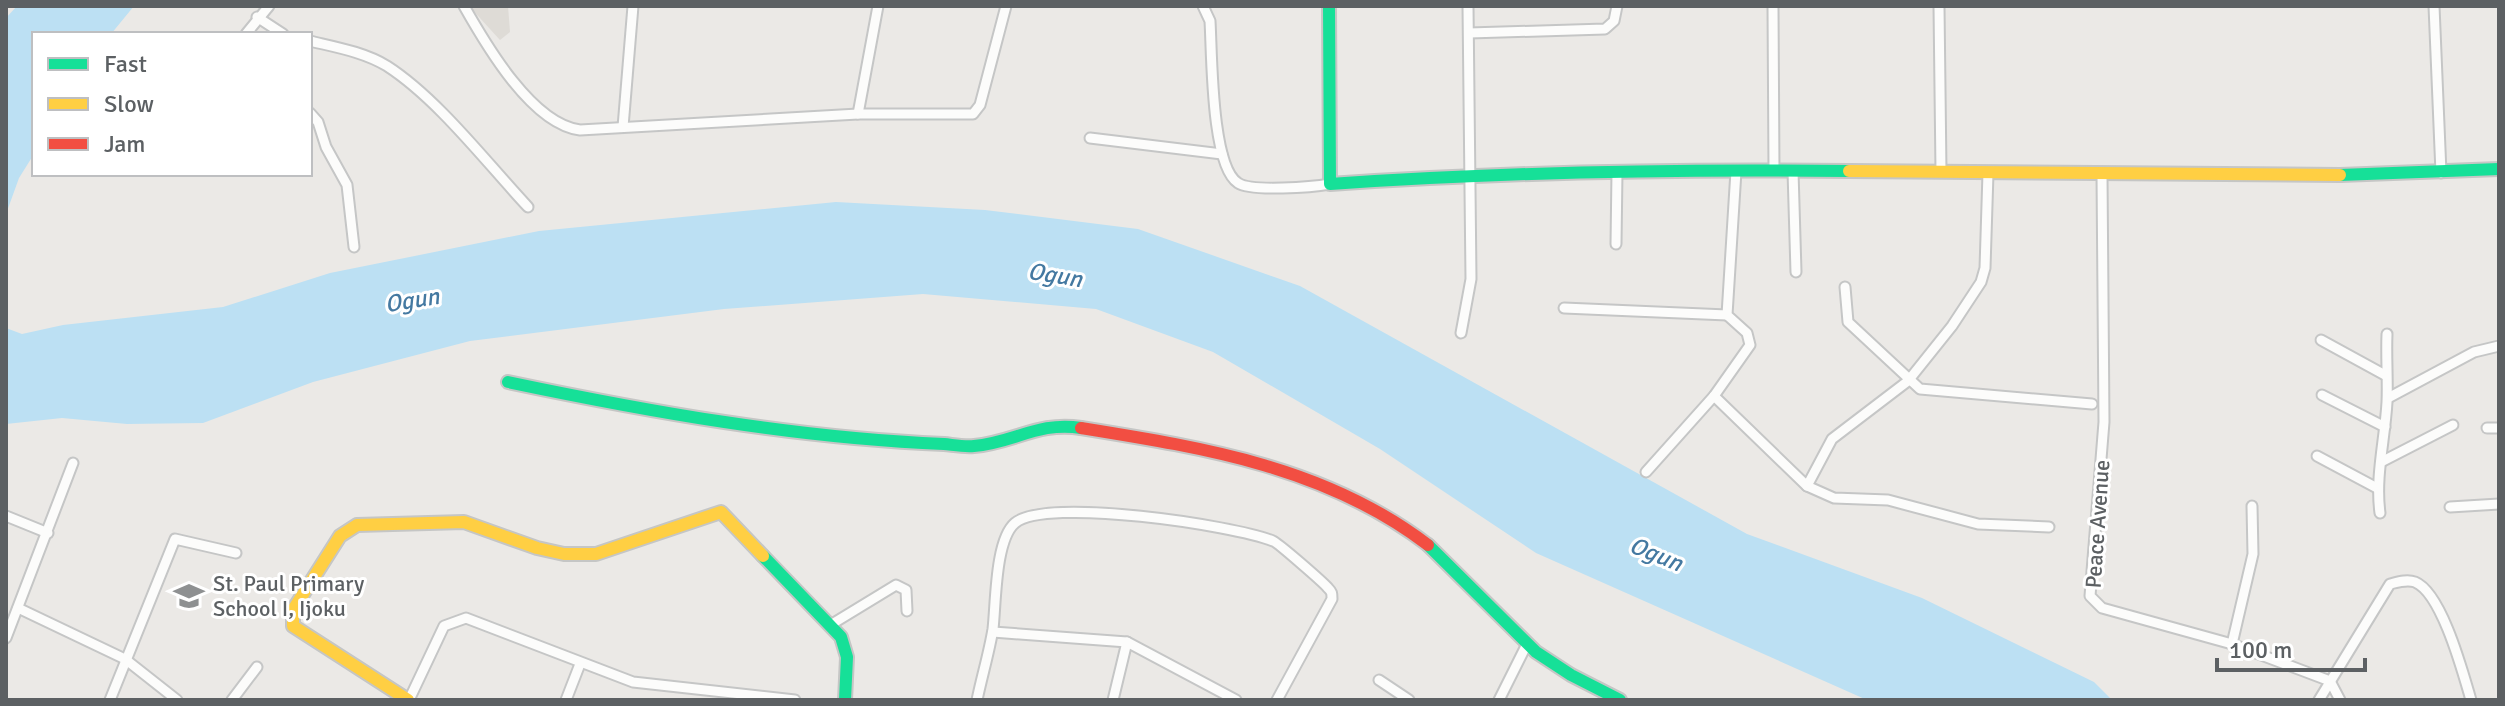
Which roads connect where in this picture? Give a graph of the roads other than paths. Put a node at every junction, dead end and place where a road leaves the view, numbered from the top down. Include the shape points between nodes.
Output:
1 (269, 6) edge
2 (464, 6) edge
3 (633, 6) edge
4 (878, 6) edge
5 (1006, 6) edge
6 (1203, 6) edge
7 (1329, 6) edge
8 (1468, 6) edge
9 (1617, 6) edge
10 (1773, 6) edge
11 (1939, 6) edge
12 (2434, 6) edge
13 (257, 17) junction
14 (247, 32) edge
15 (280, 32) edge
16 (1469, 33) junction
17 (312, 42) edge
18 (858, 114) junction
19 (312, 115) edge
20 (623, 127) junction
21 (1090, 138) dead end
22 (1222, 154) junction
23 (2499, 169) edge
24 (1736, 171) junction
25 (1774, 171) junction
26 (1793, 171) junction
27 (1617, 172) junction
28 (1941, 172) junction
29 (1988, 173) junction
30 (2441, 173) junction
31 (2102, 174) junction
32 (1469, 175) junction
33 (1330, 184) junction
34 (528, 207) dead end
35 (1616, 244) dead end
36 (354, 247) dead end
37 (1796, 272) dead end
38 (1845, 287) dead end
39 (1564, 308) dead end
40 (1727, 315) junction
41 (1461, 333) dead end
42 (2387, 334) dead end
43 (2321, 340) dead end
44 (2499, 346) edge
45 (2385, 375) junction
46 (1908, 381) junction
47 (508, 382) dead end
48 (2322, 395) dead end
49 (1714, 396) junction
50 (2388, 398) junction
51 (2092, 404) dead end
52 (2453, 425) dead end
53 (2385, 427) junction
54 (2487, 428) dead end
55 (2499, 428) edge
56 (2317, 456) dead end
57 (2383, 461) junction
58 (73, 463) dead end
59 (1646, 472) dead end
60 (1807, 486) junction
61 (2377, 488) junction
62 (2499, 504) edge
63 (2252, 506) dead end
64 (2450, 507) dead end
65 (2380, 513) dead end
66 (6, 516) edge
67 (2049, 527) dead end
68 (48, 533) junction
69 (236, 553) dead end
70 (18, 608) junction
71 (907, 611) dead end
72 (832, 624) junction
73 (993, 632) junction
74 (6, 638) edge
75 (1127, 642) junction
76 (1527, 644) junction
77 (2232, 644) junction
78 (125, 659) junction
79 (580, 664) junction
80 (257, 667) dead end
81 (1379, 680) dead end
82 (2330, 681) junction
83 (110, 700) edge
84 (177, 700) edge
85 (232, 700) edge
86 (408, 700) edge
87 (566, 700) edge
88 (795, 700) edge
89 (845, 700) edge
90 (977, 700) edge
91 (1113, 700) edge
92 (1236, 700) edge
93 (1277, 700) edge
94 (1409, 700) edge
95 (1499, 700) edge
96 (1620, 700) edge
97 (2319, 700) edge
98 (2340, 700) edge
99 (2471, 700) edge

1 - 13 street
2 - 20 street via 529,101 546,114 570,129
3 - 20 street
4 - 18 street
5 - 18 street via 978,111
6 - 22 street via 1210,21
7 - 33 street
8 - 16 street
9 - 16 street via 1614,21 1605,29
10 - 25 street
11 - 28 street
12 - 30 street
13 - 14 street
13 - 15 street
16 - 32 street
17 - 34 street via 386,65
18 - 20 street
19 - 36 street via 347,185
21 - 22 street
22 - 33 street via 1240,185
23 - 30 street
24 - 25 street
24 - 27 street
24 - 40 street
25 - 26 street
26 - 28 street
26 - 37 street
27 - 32 street
27 - 35 street
28 - 29 street
29 - 31 street
29 - 46 street via 1981,282
30 - 31 street
31 - 77 street, Peace Avenue via 2104,422 2090,596 2102,608
32 - 33 street
32 - 41 street via 1471,279
38 - 46 street via 1848,322
39 - 40 street
40 - 49 street via 1751,341
42 - 45 street
43 - 45 street
44 - 50 street via 2474,352
45 - 50 street
46 - 51 street via 1938,393
46 - 60 street via 1832,439
47 - 76 street via 659,414 870,441 976,446 1046,426 1068,426 1247,456 1343,488 1414,534
48 - 53 street
49 - 59 street
49 - 60 street
50 - 53 street
52 - 57 street
53 - 57 street
54 - 55 street
56 - 61 street
57 - 61 street
58 - 68 street
60 - 67 street via 1841,500 1888,500 1978,524
61 - 65 street
62 - 64 street
63 - 77 street via 2253,554
66 - 68 street
68 - 70 street
69 - 78 street via 175,539
70 - 74 street
70 - 78 street
71 - 72 street via 906,590 896,585
72 - 86 street via 721,512 580,555 537,548 464,522 357,525 340,536 293,610 293,626
72 - 89 street via 845,644
73 - 75 street
73 - 90 street
73 - 93 street via 1005,535 1019,520 1117,514 1251,535 1276,542 1332,593
75 - 91 street
75 - 92 street
76 - 95 street
76 - 96 street
77 - 82 street, Peace Avenue
78 - 83 street
78 - 84 street
79 - 86 street via 476,620 458,619 444,626
79 - 87 street
79 - 88 street via 659,687
80 - 85 street
81 - 94 street
82 - 97 street
82 - 98 street
82 - 99 street via 2390,584 2415,582 2428,590

